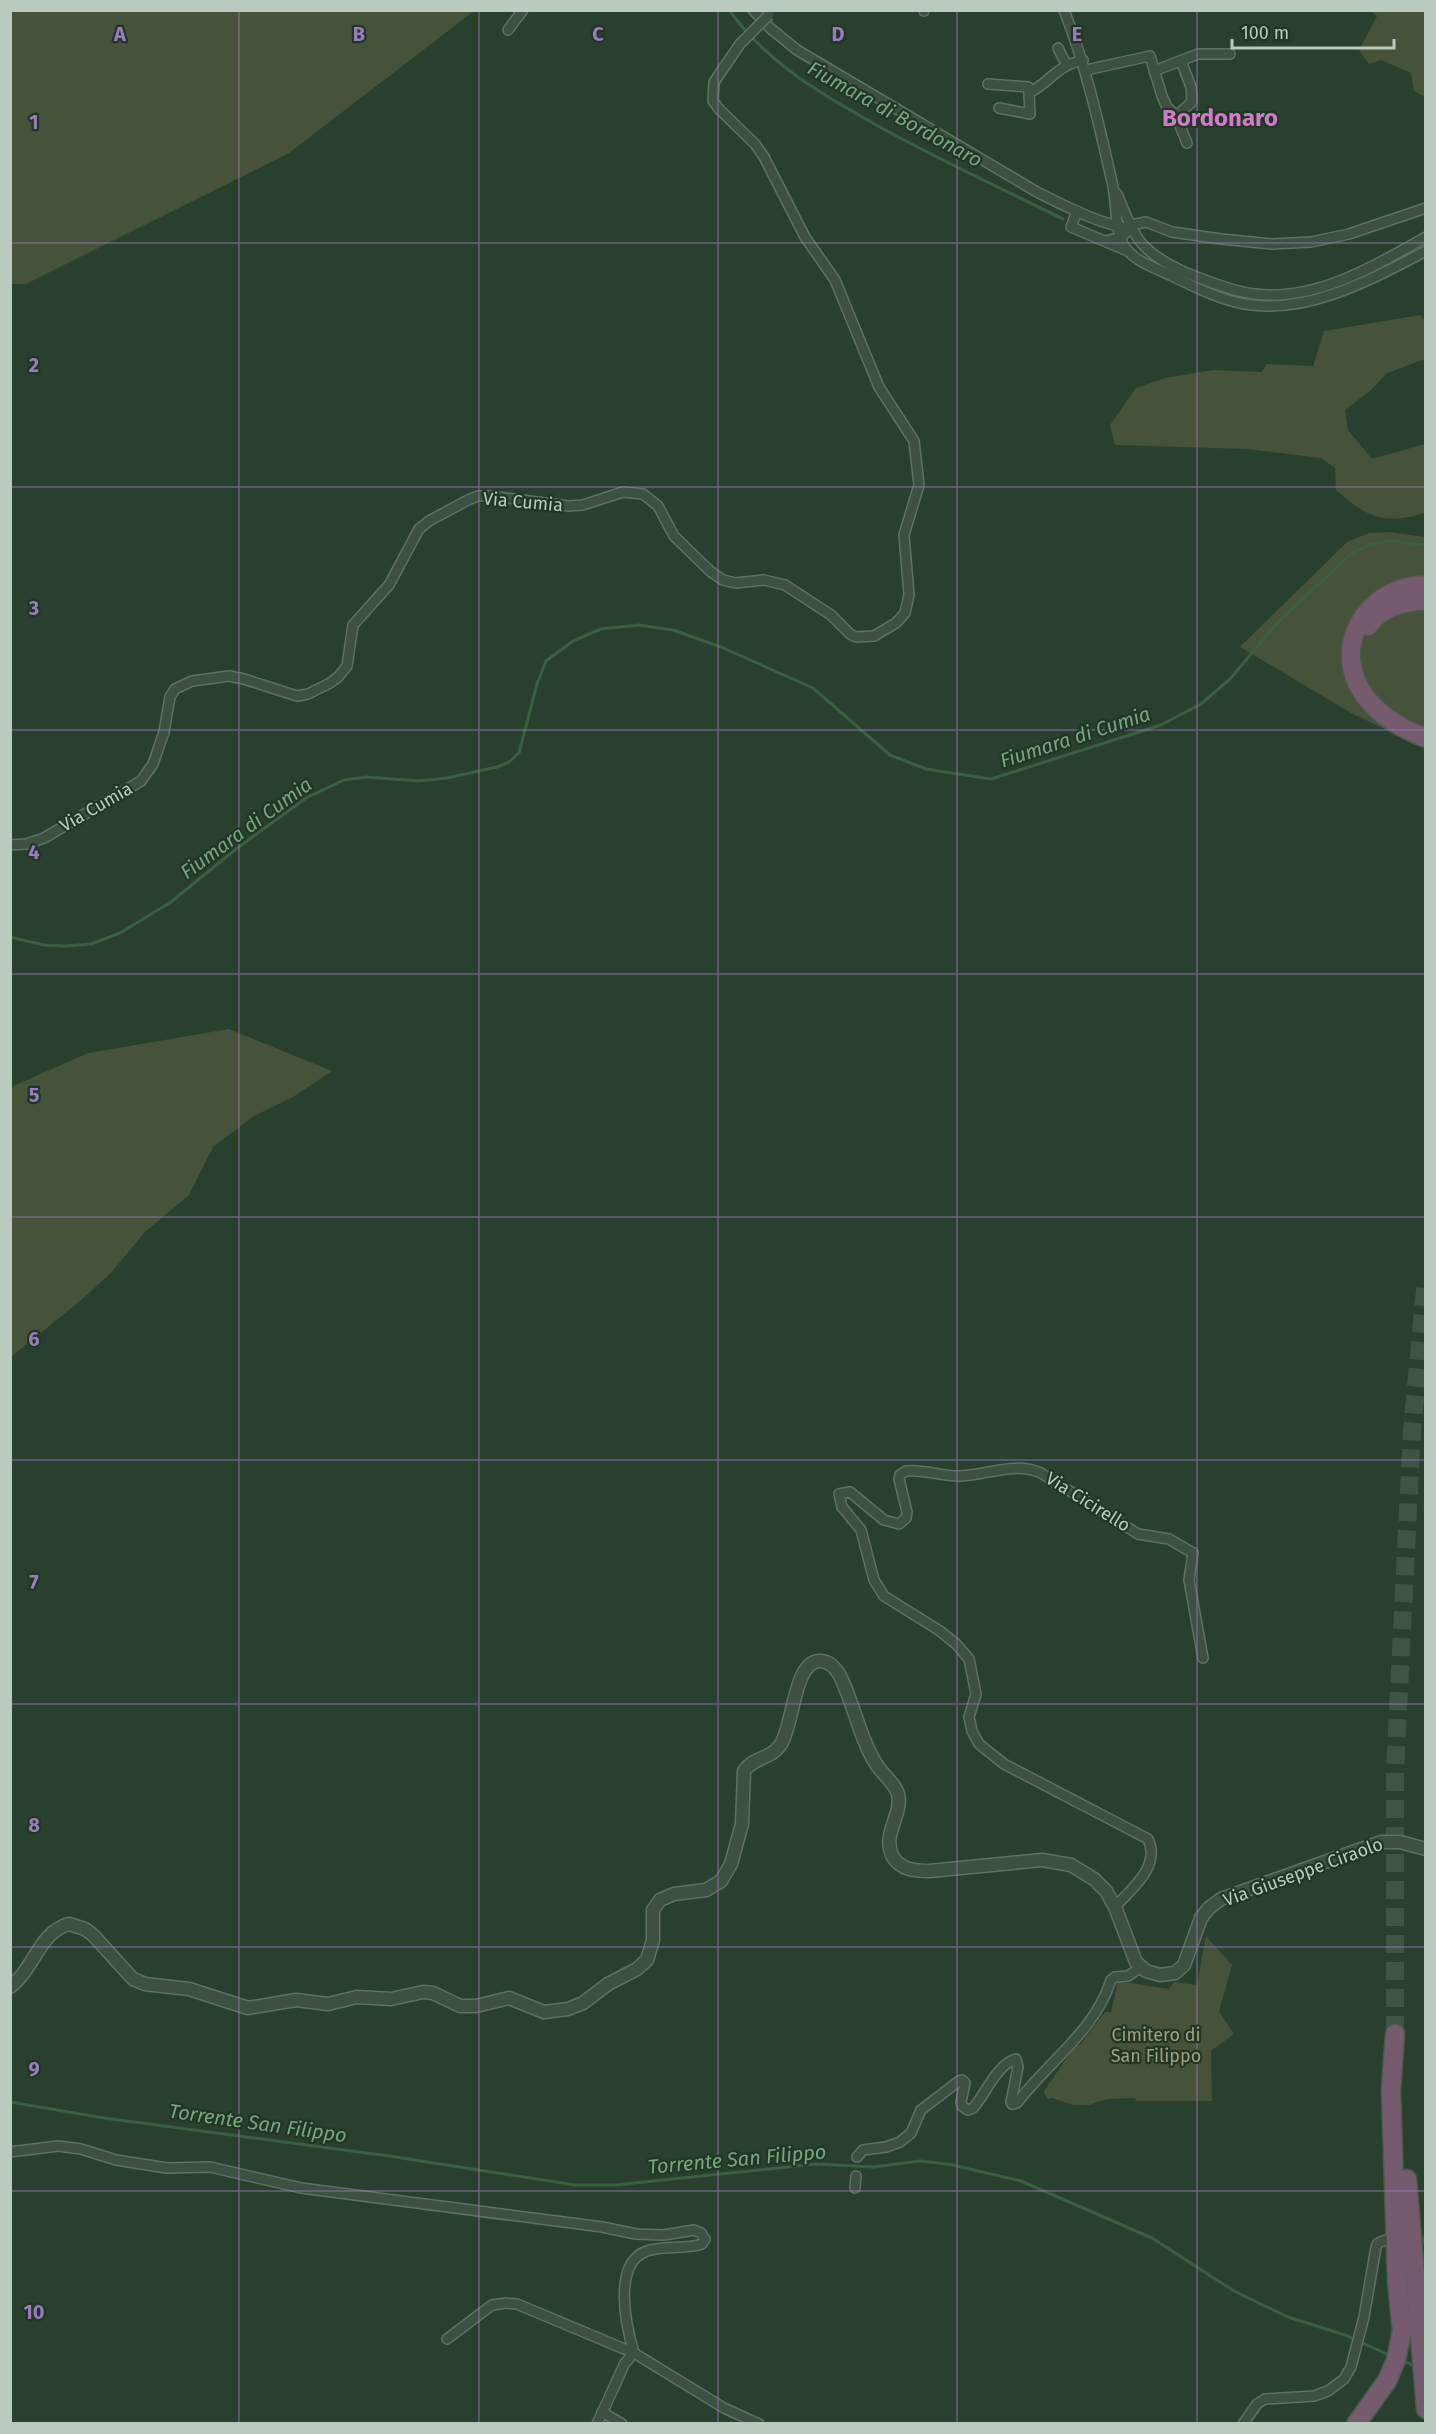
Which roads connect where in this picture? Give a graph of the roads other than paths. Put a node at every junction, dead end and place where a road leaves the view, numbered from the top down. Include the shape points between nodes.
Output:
1 (524, 10) edge
2 (753, 10) edge
3 (1068, 12) edge
4 (771, 13) edge
5 (508, 30) dead end
6 (1058, 48) dead end
7 (1230, 54) dead end
8 (1083, 60) junction
9 (1181, 61) junction
10 (1066, 64) junction
11 (1086, 70) junction
12 (1154, 71) junction
13 (988, 84) dead end
14 (1029, 93) junction
15 (999, 108) dead end
16 (1176, 116) junction
17 (1187, 143) dead end
18 (1113, 184) junction
19 (1425, 208) edge
20 (1077, 211) junction
21 (1118, 227) junction
22 (1132, 229) junction
23 (1121, 237) junction
24 (1425, 237) edge
25 (1106, 241) junction
26 (1128, 251) junction
27 (1425, 251) edge
28 (1425, 585) edge
29 (1425, 601) edge
30 (1425, 729) edge
31 (1425, 738) edge
32 (10, 845) edge
33 (1203, 1658) dead end
34 (1425, 1850) edge
35 (1115, 1907) junction
36 (1140, 1968) junction
37 (10, 1987) edge
38 (1395, 2034) tunnel mouth
39 (10, 2152) edge
40 (857, 2157) dead end
41 (856, 2176) dead end
42 (855, 2188) dead end
43 (1386, 2240) dead end
44 (1410, 2327) junction
45 (447, 2339) dead end
46 (634, 2353) junction
47 (1425, 2409) edge
48 (602, 2412) junction
49 (597, 2424) edge
50 (622, 2424) edge
51 (759, 2424) edge
52 (1243, 2424) edge
53 (1356, 2424) edge

1 - 5 street
2 - 20 street via 797,50 1037,192
3 - 8 street
4 - 32 street, Via Cumia, bridge via 740,44 714,82 714,100 764,157 805,237 835,280 879,387 914,441 919,485 904,535 909,601 901,618 874,636 856,637 785,585 764,580 723,580 674,536 658,506 643,495 623,492 569,506 478,496 419,529 389,585 353,625 346,666 338,677 318,690 297,696 229,676 180,685 170,697 161,741 150,771 141,781 44,838
6 - 10 street
7 - 9 street via 1204,54
8 - 10 street
8 - 11 street
9 - 12 street
9 - 16 street via 1192,102
10 - 14 street
11 - 12 street via 1150,56
11 - 18 street
12 - 16 street via 1167,107
13 - 14 street via 1028,87
14 - 15 street via 1030,114
16 - 17 street
18 - 21 street
18 - 22 street
19 - 22 street via 1349,234 1311,242 1272,244 1190,236 1146,222
20 - 21 street
20 - 25 street via 1071,227
21 - 22 street
21 - 23 street
22 - 23 street
22 - 24 street via 1149,250 1198,278 1237,291 1266,295 1300,292 1338,281
23 - 25 street
23 - 26 street
25 - 26 street
26 - 27 street via 1219,296 1266,306 1328,295
28 - 31 highway via 1400,589 1370,607 1354,635 1352,661 1359,687 1368,700 1387,717
29 - 30 highway via 1404,602 1375,618 1363,636 1360,670 1374,696
33 - 35 street, Via Cicirello via 1189,1580 1193,1553 1169,1539 1138,1534 1047,1475 1022,1468 960,1476 906,1471 899,1479 907,1512 899,1524 884,1520 850,1492 839,1494 842,1507 861,1530 874,1580 884,1596 940,1631 969,1659 976,1694 969,1717 979,1744 1013,1769 1148,1839 1152,1852 1149,1866
34 - 36 street, Via Giuseppe Ciraolo via 1400,1842 1381,1842 1221,1899 1201,1918 1187,1961 1180,1970 1160,1975
35 - 36 street
35 - 37 street via 1094,1879 1062,1862 930,1871 899,1864 889,1841 897,1792 871,1756 839,1674 831,1664 819,1661 802,1671 781,1744 744,1771 743,1816 725,1875 706,1890 660,1900 653,1911 653,1940 647,1960 576,2007 544,2012 509,1998 460,2006 423,1992 378,2000 357,1997 328,2004 296,2001 248,2008 197,1991 133,1979 93,1935 69,1924 51,1932 27,1972
36 - 40 street via 1111,1980 1099,2010 1082,2033 1017,2103 1011,2102 1016,2059 998,2073 973,2108 962,2106 965,2082 959,2081 921,2110 911,2133 900,2142 863,2150
38 - 44 highway via 1391,2090 1397,2282
39 - 46 street via 58,2146 81,2148 116,2160 166,2168 210,2167 302,2188 636,2234 694,2230 701,2233 705,2239 702,2244 644,2252 627,2269 627,2325
41 - 42 street
43 - 52 street via 1376,2247 1351,2367 1339,2384 1321,2394 1261,2401
44 - 47 highway
44 - 53 highway via 1382,2391
45 - 46 street via 492,2305 506,2303 518,2304
46 - 48 street via 625,2362
46 - 51 street via 724,2408
48 - 49 street
48 - 50 street

